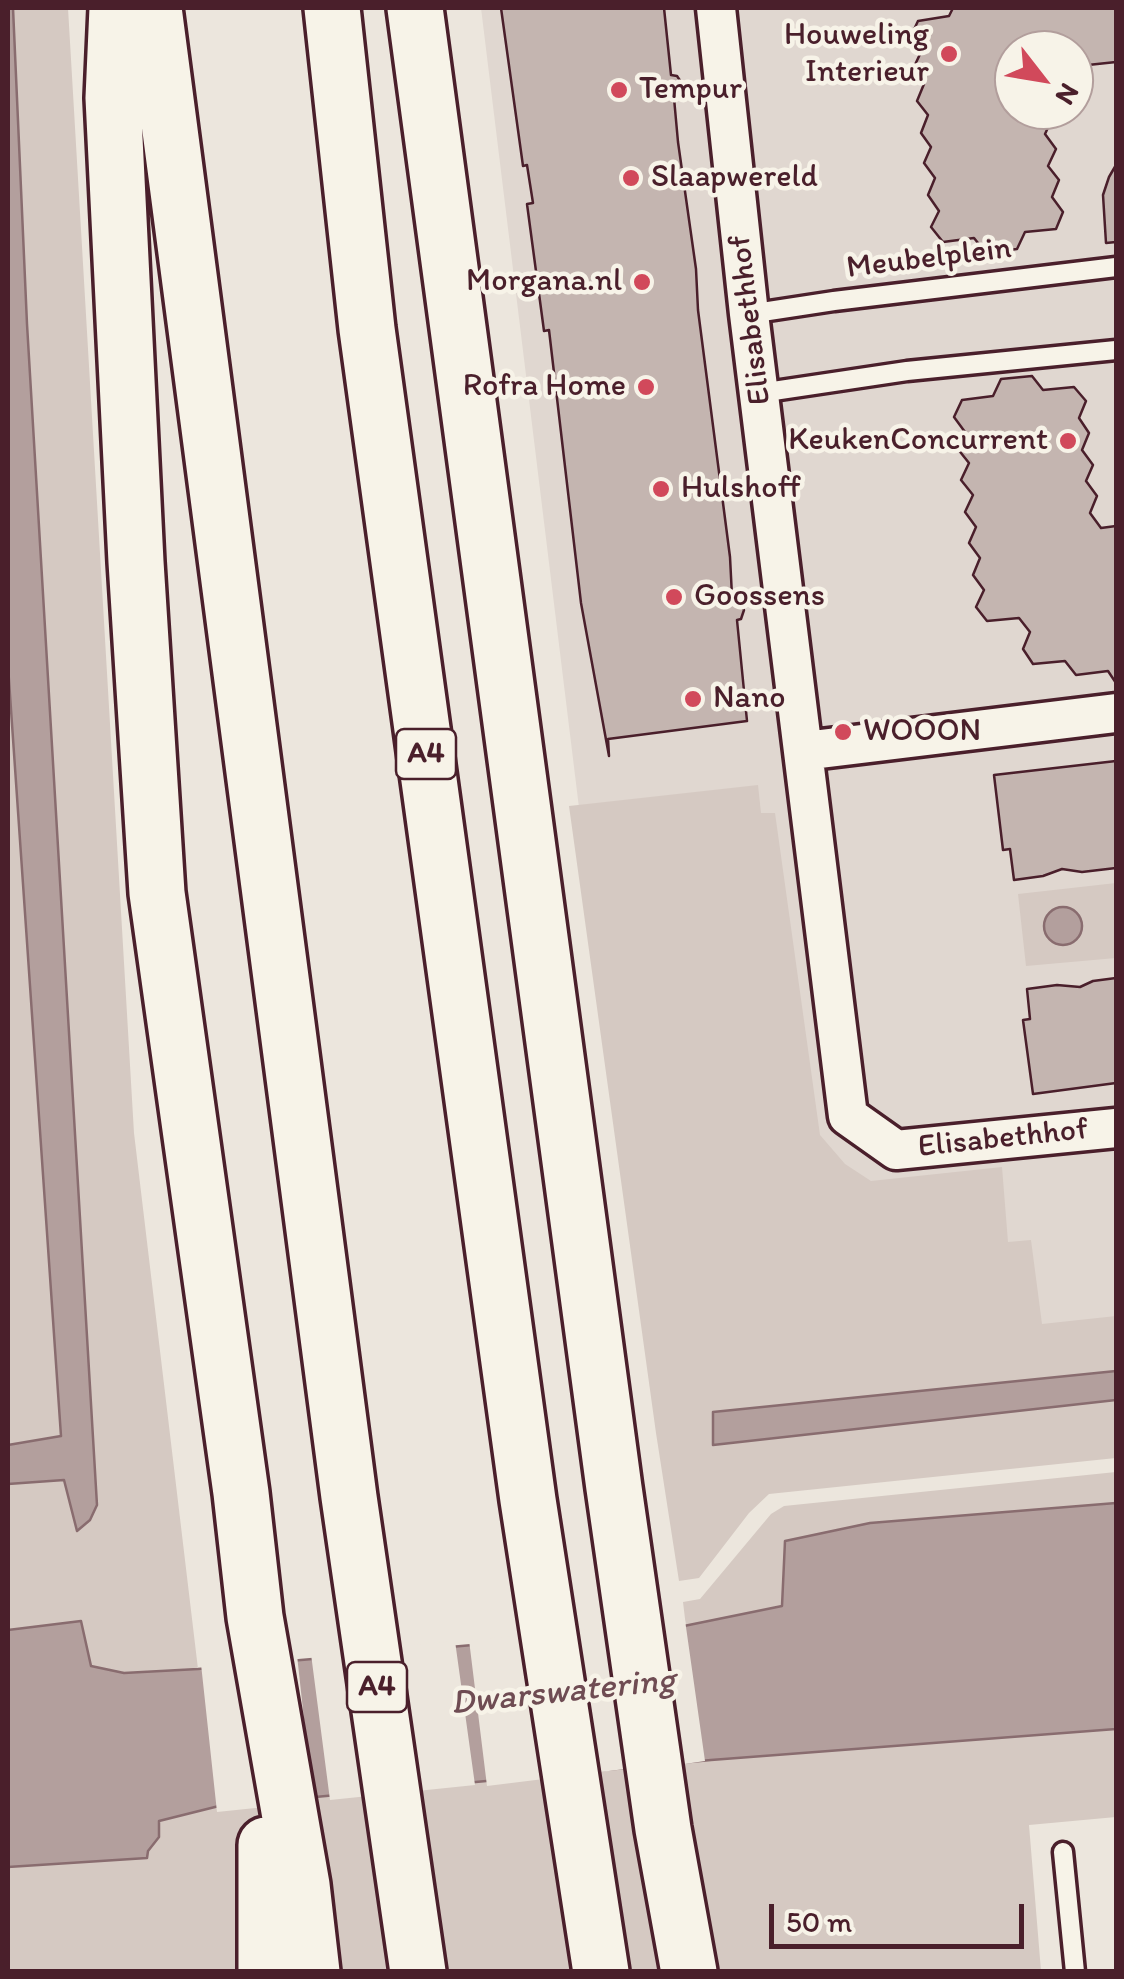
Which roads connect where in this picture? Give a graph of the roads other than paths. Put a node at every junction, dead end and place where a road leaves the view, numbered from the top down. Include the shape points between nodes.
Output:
1 (117, 8) edge
2 (154, 8) edge
3 (332, 8) edge
4 (415, 8) edge
5 (716, 8) edge
6 (1116, 267) edge
7 (749, 314) junction
8 (1116, 350) edge
9 (760, 394) junction
10 (1116, 714) edge
11 (804, 752) junction
12 (1116, 1128) edge
13 (1063, 1852) dead end
14 (285, 1884) junction
15 (266, 1972) edge
16 (312, 1972) edge
17 (418, 1972) edge
18 (600, 1972) edge
19 (689, 1972) edge
20 (1075, 1972) edge

1 - 14 highway via 114,137 157,894 241,1493
2 - 17 highway, A4 via 349,1497
3 - 18 highway, A4 via 370,348 528,1500
4 - 19 highway via 614,1488
5 - 7 street, Elisabethhof
6 - 7 lane, Meubelplein
7 - 9 street, Elisabethhof
8 - 9 lane
9 - 11 street, Elisabethhof
10 - 11 street
11 - 12 street, Elisabethhof via 848,1116 896,1150
13 - 20 lane
14 - 15 highway
14 - 16 highway

